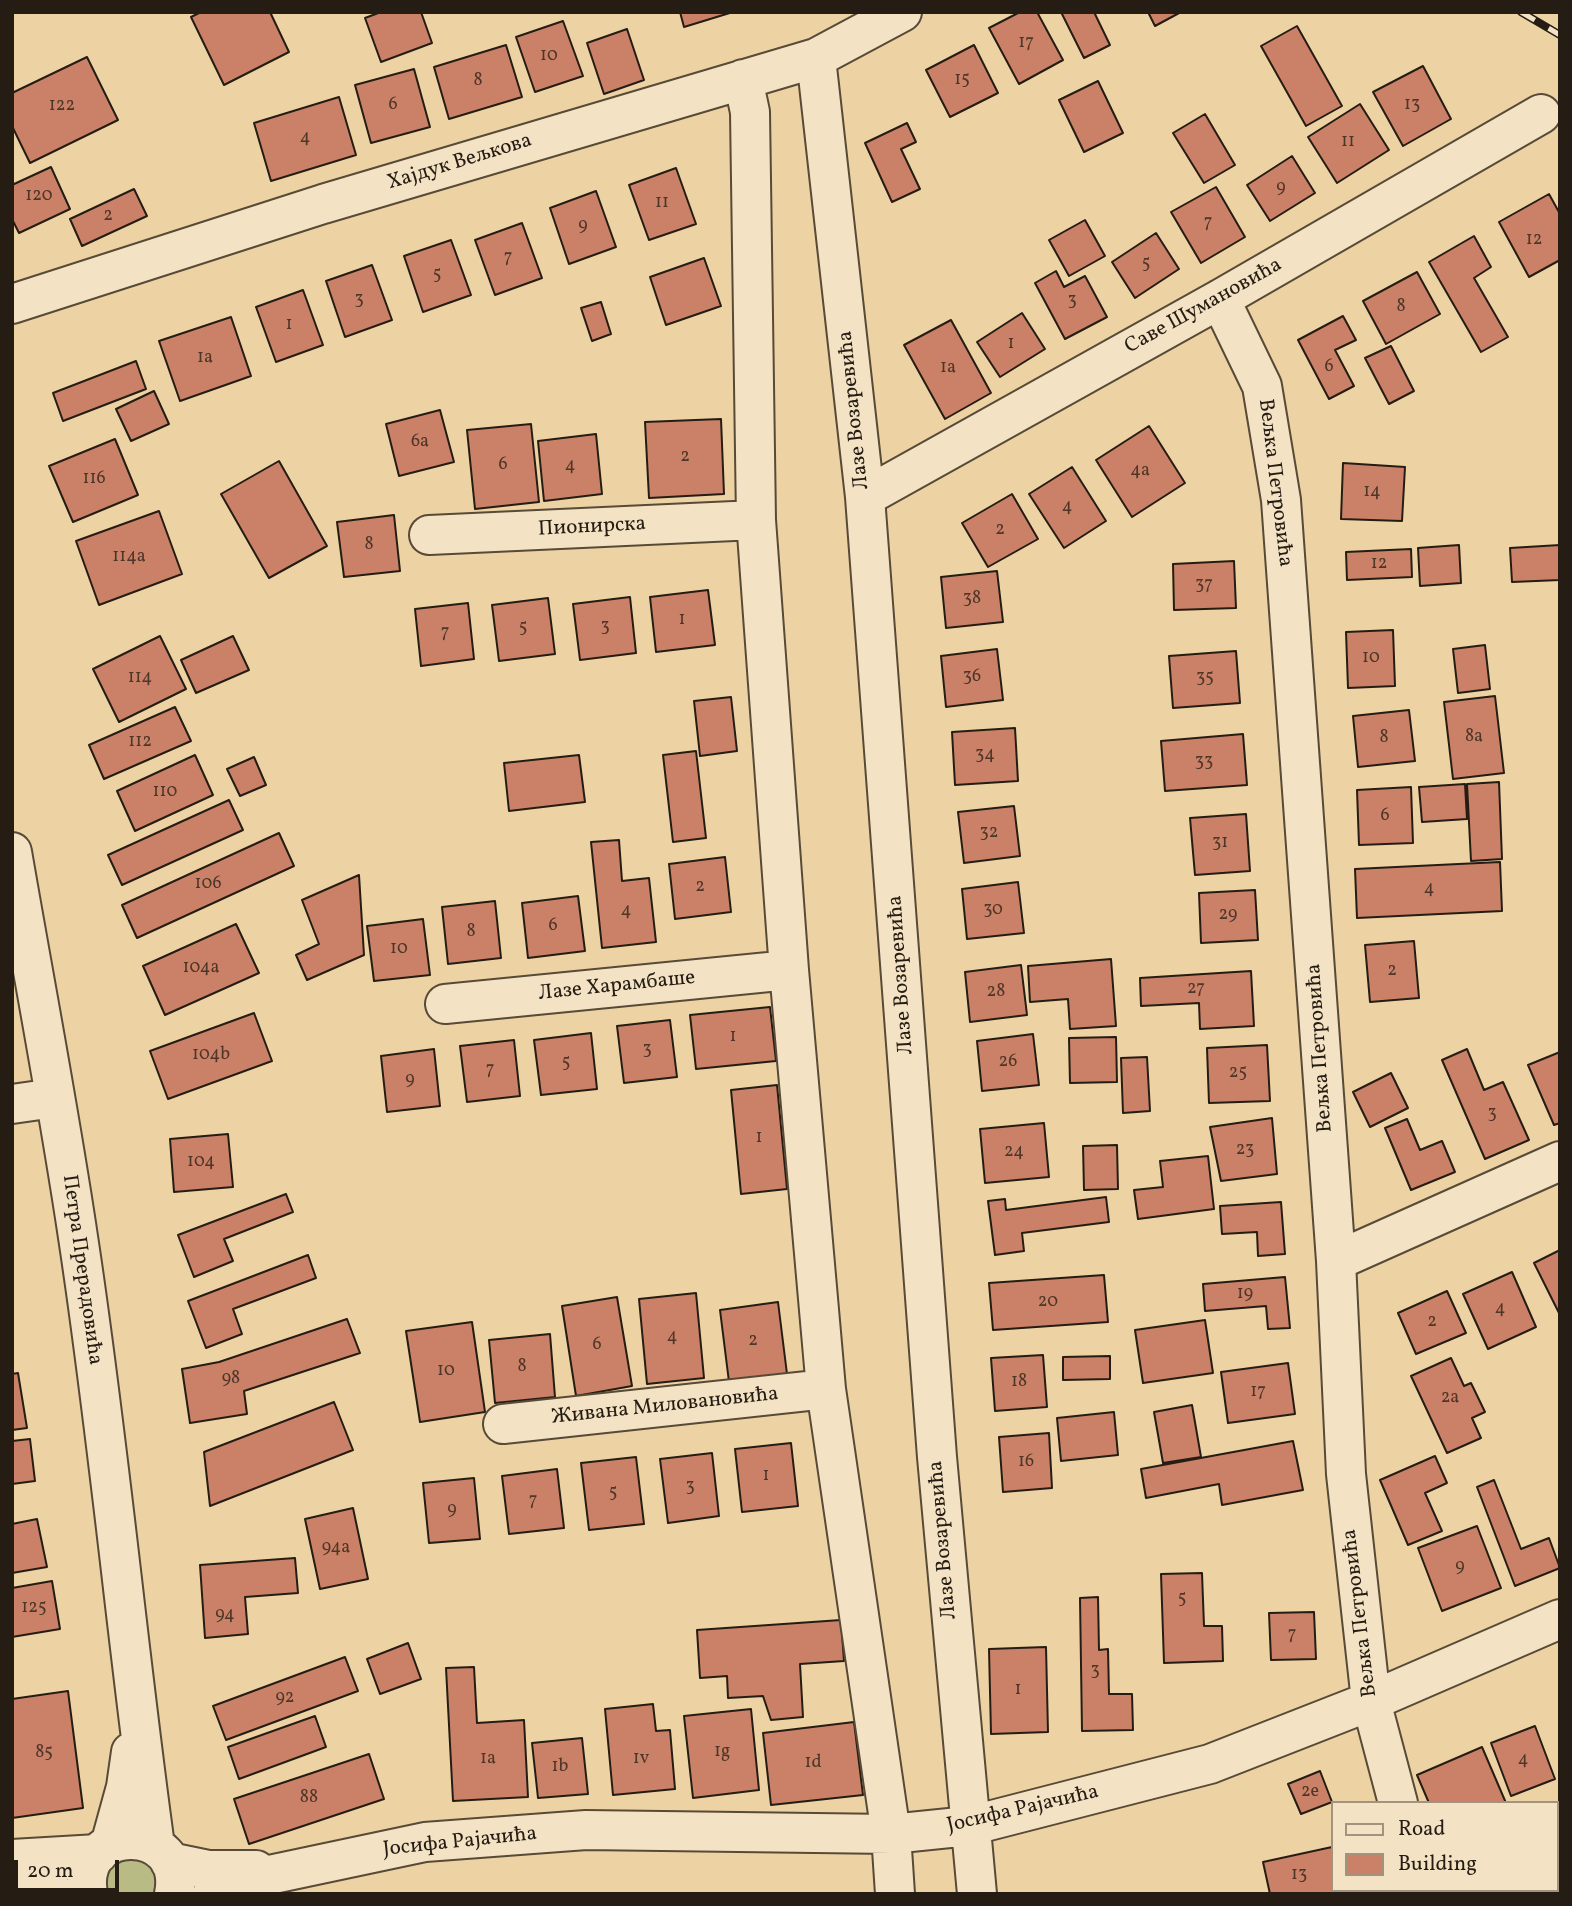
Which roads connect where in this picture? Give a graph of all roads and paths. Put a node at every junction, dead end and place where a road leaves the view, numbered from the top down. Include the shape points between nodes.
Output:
1 (902, 12) edge
2 (816, 58) junction
3 (743, 79) junction
4 (1541, 114) dead end
5 (1220, 299) junction
6 (12, 304) edge
7 (865, 497) junction
8 (756, 520) junction
9 (429, 535) dead end
10 (12, 852) edge
11 (789, 970) junction
12 (445, 1004) dead end
13 (54, 1098) junction
14 (12, 1104) edge
15 (1560, 1161) edge
16 (1336, 1261) junction
17 (826, 1389) junction
18 (503, 1424) dead end
19 (1560, 1619) edge
20 (133, 1690) junction
21 (1371, 1701) junction
22 (1397, 1801) edge
23 (969, 1826) junction
24 (891, 1834) junction
25 (104, 1849) junction
26 (12, 1859) edge
27 (331, 1861) junction
28 (166, 1867) edge
29 (12, 1880) edge
30 (55, 1894) edge
31 (88, 1894) edge
32 (212, 1894) edge
33 (895, 1894) edge
34 (976, 1894) edge

1 - 2 street, Хајдук Вељкова
2 - 3 street, Хајдук Вељкова
2 - 7 street, Лазе Возаревића
3 - 6 street, Хајдук Вељкова via 323,204
3 - 8 street via 750,112
4 - 5 street, Саве Шумановића
5 - 7 street, Саве Шумановића
5 - 16 street, Вељка Петровића via 1262,386 1281,500
7 - 23 street, Лазе Возаревића
8 - 9 street, Пионирска
8 - 11 street
10 - 13 street, Петра Прерадовића
11 - 12 street, Лазе Харамбаше
11 - 17 street
13 - 14 street
13 - 20 street, Петра Прерадовића via 86,1292
15 - 16 street
16 - 21 street, Вељка Петровића via 1346,1474
17 - 18 street, Живана Миловановића
17 - 24 street
19 - 21 street, Јосифа Рајачића
20 - 25 street, Петра Прерадовића via 126,1787
20 - 28 street, Петра Прерадовића
21 - 22 street, Вељка Петровића
21 - 23 street, Јосифа Рајачића via 1210,1764
23 - 24 street, Јосифа Рајачића
23 - 34 street, Лазе Возаревића
24 - 27 street, Јосифа Рајачића via 586,1830 425,1842
24 - 33 street
25 - 26 street, Јосифа Рајачића
25 - 28 street, Јосифа Рајачића via 121,1840 144,1841
25 - 31 street, Петра Прерадовића via 88,1872
27 - 28 street, Јосифа Рајачића via 250,1871
27 - 32 street, Јосифа Рајачића
29 - 30 street

